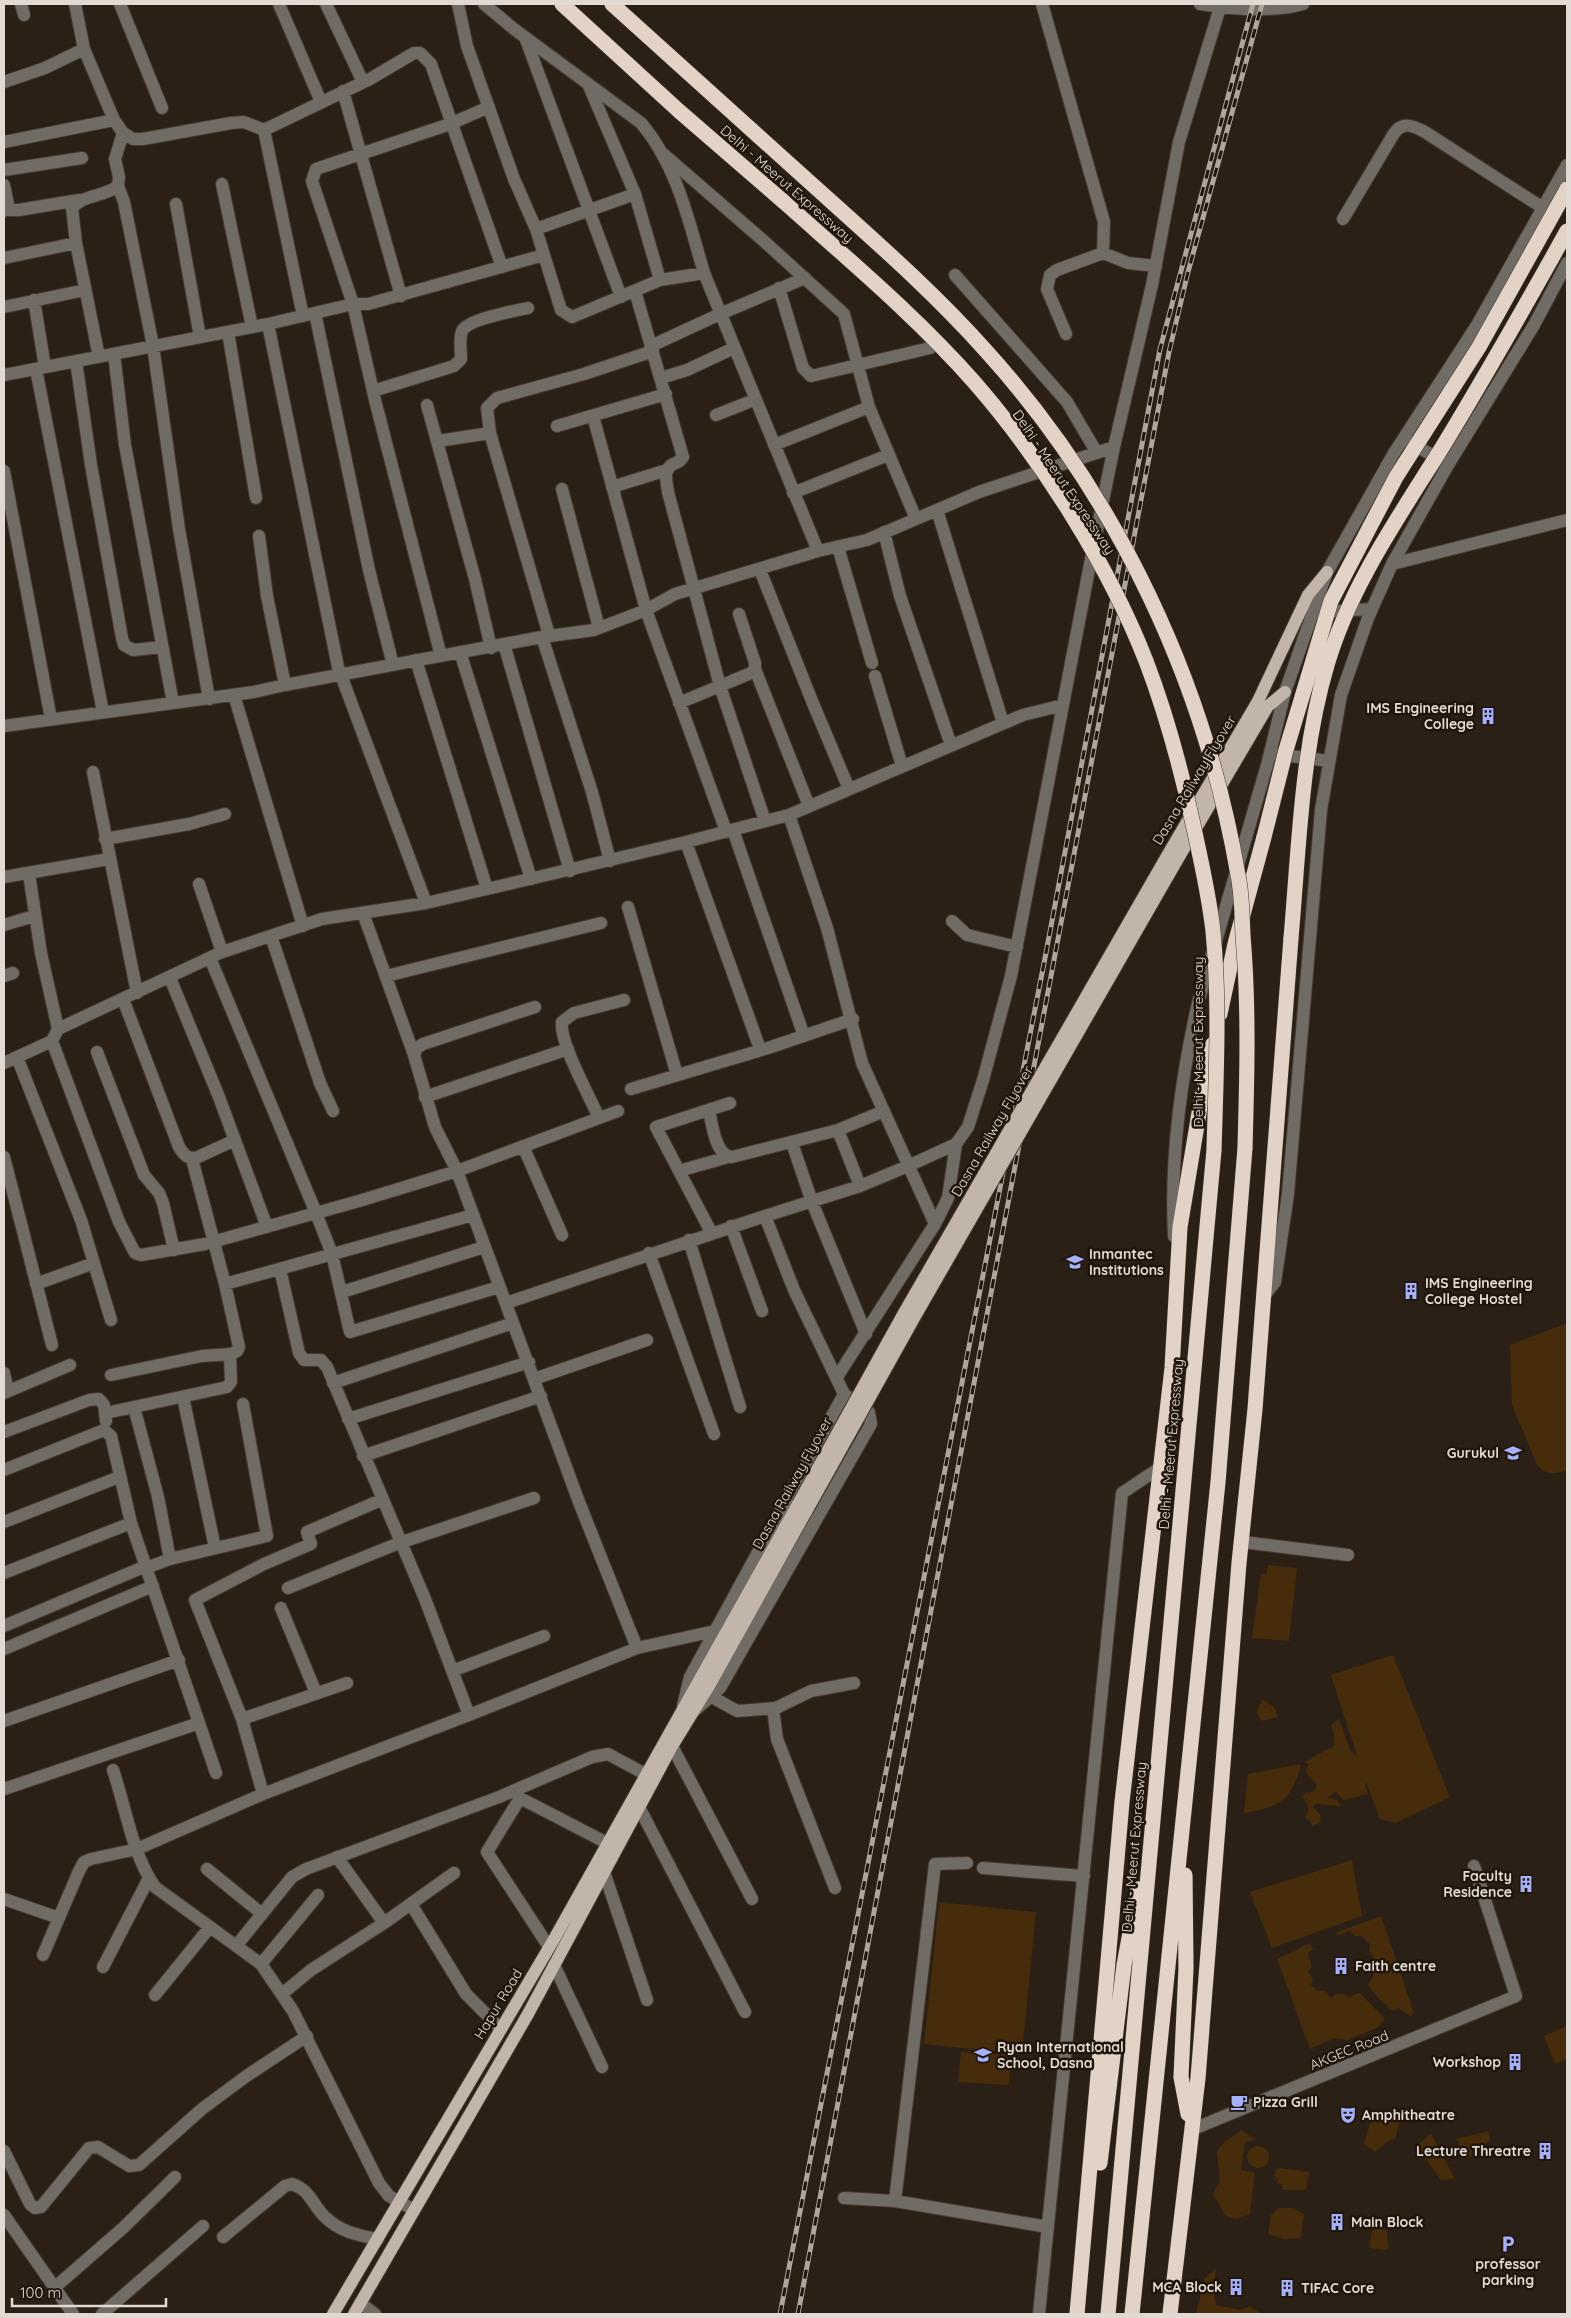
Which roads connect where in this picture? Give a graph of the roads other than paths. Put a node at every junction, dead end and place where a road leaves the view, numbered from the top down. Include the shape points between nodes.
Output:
1 (75, 4) edge
2 (120, 4) edge
3 (279, 4) edge
4 (326, 4) edge
5 (458, 4) edge
6 (484, 4) edge
7 (562, 4) edge
8 (612, 4) edge
9 (1042, 4) edge
10 (1200, 4) edge
11 (1303, 4) edge
12 (1220, 5) edge
13 (525, 38) junction
14 (84, 49) junction
15 (4, 82) edge
16 (363, 82) junction
17 (589, 85) junction
18 (344, 91) junction
19 (321, 102) junction
20 (489, 107) junction
21 (162, 108) dead end
22 (114, 120) junction
23 (450, 124) junction
24 (264, 130) junction
25 (123, 134) junction
26 (4, 142) edge
27 (660, 150) junction
28 (360, 154) junction
29 (82, 158) dead end
30 (1567, 165) edge
31 (4, 170) edge
32 (222, 184) dead end
33 (4, 185) edge
34 (118, 186) junction
35 (1567, 189) edge
36 (635, 194) junction
37 (79, 200) junction
38 (176, 204) dead end
39 (1543, 208) junction
40 (5, 210) edge
41 (587, 210) junction
42 (1343, 219) dead end
43 (536, 229) junction
44 (1567, 230) edge
45 (76, 242) junction
46 (1103, 253) junction
47 (544, 255) junction
48 (4, 258) edge
49 (1567, 263) edge
50 (1156, 266) junction
51 (502, 267) junction
52 (704, 273) junction
53 (955, 275) dead end
54 (806, 278) junction
55 (660, 280) junction
56 (779, 288) junction
57 (85, 290) junction
58 (635, 291) junction
59 (401, 296) junction
60 (621, 297) junction
61 (34, 300) junction
62 (353, 304) junction
63 (4, 306) edge
64 (528, 308) dead end
65 (309, 314) junction
66 (720, 314) junction
67 (268, 324) junction
68 (252, 327) junction
69 (228, 332) junction
70 (1066, 334) dead end
71 (200, 337) junction
72 (153, 346) junction
73 (652, 348) junction
74 (734, 348) junction
75 (930, 348) dead end
76 (114, 354) junction
77 (99, 357) junction
78 (76, 361) junction
79 (858, 364) junction
80 (40, 368) junction
81 (4, 375) edge
82 (661, 378) junction
83 (373, 391) junction
84 (666, 394) junction
85 (754, 400) junction
86 (427, 405) dead end
87 (869, 407) junction
88 (716, 415) dead end
89 (593, 416) junction
90 (557, 426) dead end
91 (490, 433) junction
92 (1404, 438) junction
93 (438, 441) junction
94 (774, 445) junction
95 (1114, 447) junction
96 (1097, 453) junction
97 (888, 455) junction
98 (1448, 465) junction
99 (667, 470) junction
100 (4, 475) edge
101 (612, 486) junction
102 (562, 489) dead end
103 (793, 494) junction
104 (256, 498) dead end
105 (937, 510) junction
106 (916, 519) junction
107 (1567, 520) edge
108 (8, 524) edge
109 (884, 532) junction
110 (259, 536) dead end
111 (838, 547) junction
112 (818, 552) junction
113 (1392, 564) junction
114 (760, 570) junction
115 (1327, 572) junction
116 (693, 590) junction
117 (1366, 609) junction
118 (646, 610) junction
119 (1316, 612) junction
120 (739, 614) dead end
121 (599, 628) junction
122 (546, 636) junction
123 (504, 644) junction
124 (162, 647) junction
125 (491, 648) junction
126 (460, 652) junction
127 (441, 656) junction
128 (416, 660) junction
129 (872, 663) dead end
130 (393, 665) junction
131 (755, 669) junction
132 (341, 675) junction
133 (875, 676) dead end
134 (285, 685) junction
135 (720, 686) junction
136 (1285, 692) junction
137 (234, 695) junction
138 (209, 699) junction
139 (173, 703) junction
140 (680, 703) junction
141 (1063, 705) junction
142 (102, 712) junction
143 (51, 719) junction
144 (1003, 723) junction
145 (4, 726) edge
146 (951, 745) junction
147 (1270, 753) junction
148 (1329, 761) junction
149 (902, 766) junction
150 (94, 772) dead end
151 (849, 789) junction
152 (809, 806) junction
153 (225, 814) dead end
154 (789, 815) junction
155 (766, 821) junction
156 (730, 830) junction
157 (105, 839) junction
158 (686, 842) junction
159 (109, 859) junction
160 (610, 861) junction
161 (570, 871) junction
162 (29, 874) junction
163 (4, 877) edge
164 (531, 879) junction
165 (199, 884) dead end
166 (488, 889) junction
167 (426, 903) junction
168 (628, 907) dead end
169 (364, 913) junction
170 (34, 916) junction
171 (952, 921) dead end
172 (601, 923) dead end
173 (4, 926) edge
174 (303, 926) junction
175 (271, 936) junction
176 (1017, 947) junction
177 (222, 952) junction
178 (210, 958) junction
179 (386, 976) junction
180 (170, 978) junction
181 (137, 993) junction
182 (123, 1000) junction
183 (624, 1000) dead end
184 (535, 1007) dead end
185 (853, 1019) junction
186 (58, 1030) junction
187 (804, 1036) junction
188 (52, 1041) junction
189 (568, 1049) junction
190 (760, 1049) junction
191 (98, 1052) dead end
192 (414, 1055) junction
193 (17, 1057) junction
194 (4, 1063) edge
195 (677, 1075) junction
196 (631, 1089) dead end
197 (426, 1097) junction
198 (730, 1103) dead end
199 (709, 1110) junction
200 (333, 1111) dead end
201 (618, 1111) dead end
202 (884, 1111) junction
203 (599, 1118) junction
204 (838, 1130) junction
205 (236, 1140) junction
206 (792, 1143) junction
207 (956, 1144) junction
208 (523, 1146) junction
209 (4, 1157) edge
210 (728, 1157) junction
211 (192, 1159) junction
212 (908, 1166) junction
213 (456, 1171) junction
214 (679, 1171) junction
215 (860, 1186) junction
216 (812, 1202) junction
217 (316, 1213) junction
218 (473, 1215) junction
219 (765, 1216) junction
220 (934, 1224) junction
221 (731, 1226) junction
222 (266, 1227) junction
223 (711, 1232) junction
224 (562, 1235) dead end
225 (689, 1240) junction
226 (213, 1242) junction
227 (484, 1247) junction
228 (174, 1250) junction
229 (648, 1253) junction
230 (332, 1254) junction
231 (94, 1263) junction
232 (280, 1269) junction
233 (1177, 1278) junction
234 (36, 1284) junction
235 (225, 1284) junction
236 (499, 1287) junction
237 (342, 1292) junction
238 (1264, 1296) junction
239 (506, 1303) junction
240 (762, 1312) dead end
241 (111, 1320) dead end
242 (513, 1323) junction
243 (866, 1334) junction
244 (647, 1340) dead end
245 (52, 1345) dead end
246 (230, 1354) junction
247 (529, 1362) junction
248 (70, 1365) dead end
249 (4, 1373) edge
250 (112, 1374) dead end
251 (837, 1378) junction
252 (534, 1379) junction
253 (333, 1383) junction
254 (6, 1392) edge
255 (844, 1394) junction
256 (541, 1396) junction
257 (183, 1397) junction
258 (243, 1404) dead end
259 (134, 1407) junction
260 (740, 1407) dead end
261 (106, 1413) junction
262 (348, 1419) junction
263 (4, 1432) edge
264 (108, 1432) junction
265 (714, 1434) dead end
266 (364, 1456) junction
267 (1161, 1467) junction
268 (4, 1470) edge
269 (119, 1477) junction
270 (534, 1498) dead end
271 (381, 1500) junction
272 (4, 1522) edge
273 (131, 1523) junction
274 (1243, 1542) junction
275 (399, 1543) junction
276 (215, 1548) junction
277 (1348, 1555) dead end
278 (170, 1559) junction
279 (146, 1567) junction
280 (4, 1573) edge
281 (153, 1586) junction
282 (288, 1588) dead end
283 (281, 1608) dead end
284 (4, 1626) edge
285 (715, 1631) junction
286 (544, 1636) dead end
287 (637, 1648) junction
288 (4, 1649) edge
289 (179, 1660) junction
290 (712, 1670) junction
291 (452, 1671) junction
292 (347, 1683) dead end
293 (854, 1683) dead end
294 (316, 1694) junction
295 (712, 1697) junction
296 (688, 1709) junction
297 (772, 1709) junction
298 (469, 1715) junction
299 (242, 1719) junction
300 (4, 1721) edge
301 (199, 1723) junction
302 (672, 1746) junction
303 (113, 1770) dead end
304 (216, 1774) dead end
305 (645, 1774) junction
306 (4, 1789) edge
307 (263, 1794) junction
308 (1154, 1802) junction
309 (1184, 1806) junction
310 (639, 1807) junction
311 (607, 1843) junction
312 (137, 1849) junction
313 (337, 1857) junction
314 (967, 1863) dead end
315 (1474, 1866) dead end
316 (983, 1868) dead end
317 (207, 1869) dead end
318 (604, 1872) junction
319 (454, 1874) dead end
320 (1084, 1876) junction
321 (149, 1878) junction
322 (835, 1888) dead end
323 (318, 1895) dead end
324 (4, 1899) edge
325 (752, 1899) dead end
326 (411, 1904) junction
327 (262, 1914) junction
328 (59, 1918) junction
329 (384, 1923) junction
330 (210, 1927) junction
331 (236, 1946) junction
332 (549, 1947) junction
333 (43, 1955) dead end
334 (261, 1964) junction
335 (554, 1965) junction
336 (103, 1967) dead end
337 (282, 1994) junction
338 (155, 1995) dead end
339 (647, 2000) dead end
340 (745, 2012) dead end
341 (501, 2029) junction
342 (307, 2036) junction
343 (602, 2067) dead end
344 (1191, 2130) junction
345 (4, 2151) edge
346 (176, 2177) dead end
347 (844, 2198) dead end
348 (398, 2202) junction
349 (895, 2202) junction
350 (414, 2210) junction
351 (4, 2215) edge
352 (203, 2226) dead end
353 (1048, 2227) junction
354 (223, 2237) dead end
355 (378, 2239) junction
356 (54, 2288) junction
357 (357, 2309) edge
358 (1078, 2311) edge
359 (67, 2312) edge
360 (102, 2314) edge
361 (333, 2314) edge
362 (375, 2314) edge
363 (1039, 2314) edge
364 (1108, 2314) edge
365 (1132, 2314) edge
366 (1170, 2314) edge

1 - 14 street
2 - 21 street
3 - 19 street
4 - 16 street
5 - 20 street via 467,46
6 - 13 street
7 - 308 highway, Delhi - Meerut Expressway, bridge via 919,324 975,383 1024,446 1100,564 1147,663 1186,793 1206,881 1213,933 1217,1059 1214,1150
8 - 309 highway, Delhi - Meerut Expressway, bridge via 934,295 1039,413 1115,528 1150,598 1202,728 1239,877 1247,1004 1244,1148 1218,1482
9 - 46 street via 1104,222
10 - 12 street
11 - 12 street via 1283,9
12 - 50 street via 1179,142
13 - 17 street
13 - 41 street
14 - 15 street via 45,68
14 - 22 street
16 - 18 street
16 - 23 street via 414,53 420,54 431,64
17 - 27 street via 641,124
17 - 36 street
18 - 19 street
18 - 28 street
19 - 24 street
20 - 23 street
20 - 43 street via 514,179
22 - 25 street
22 - 26 street
23 - 28 street
23 - 51 street
24 - 25 street via 244,122 133,140
24 - 65 street
25 - 34 street via 115,160
27 - 52 street via 679,191
27 - 54 street
28 - 59 street
28 - 62 street via 316,170 312,181
29 - 31 street
30 - 39 street
32 - 68 street
33 - 40 street via 8,204
34 - 37 street via 112,191
34 - 72 street
35 - 233 highway, bridge via 1479,347 1396,477 1331,601 1288,741 1235,944 1200,1107 1180,1227
36 - 41 street
36 - 55 street
37 - 40 street
37 - 45 street via 72,208
38 - 71 street
39 - 42 street via 1425,132 1413,125 1404,125 1397,128
39 - 92 street via 1477,325
41 - 43 street
41 - 60 street
43 - 47 street
44 - 238 highway, bridge via 1499,354 1377,553 1342,625 1327,665 1307,760
45 - 48 street
45 - 57 street
46 - 50 street via 1128,263
46 - 70 street via 1057,270 1046,281
47 - 51 street
47 - 60 street via 561,310 572,317
49 - 98 street via 1534,325
50 - 95 street
51 - 59 street
52 - 55 street
52 - 66 street
53 - 96 street via 1067,402
54 - 56 street
54 - 79 street via 844,314
55 - 58 street
56 - 66 street
56 - 79 street via 806,373 818,376
57 - 61 street
57 - 77 street
58 - 60 street
58 - 73 street
59 - 62 street
61 - 63 street
61 - 80 street
62 - 65 street
62 - 83 street
64 - 83 street via 475,321 467,326 461,337 461,359 454,366
65 - 67 street
65 - 130 street
66 - 73 street
66 - 74 street
67 - 68 street
67 - 132 street
68 - 69 street
69 - 71 street
69 - 104 street
71 - 72 street
72 - 76 street
72 - 138 street via 179,529
73 - 82 street
73 - 91 street via 584,374 497,398 487,408
74 - 82 street
74 - 85 street
75 - 79 street
76 - 77 street
76 - 124 street via 125,445
77 - 78 street
78 - 80 street
78 - 124 street via 91,465 124,645 133,650
79 - 87 street
80 - 81 street
80 - 142 street
82 - 84 street
83 - 127 street
84 - 89 street
84 - 99 street via 683,457
85 - 88 street
85 - 94 street
86 - 93 street
87 - 94 street
87 - 97 street
89 - 90 street
89 - 101 street
91 - 93 street
91 - 122 street
92 - 98 street
92 - 115 street
93 - 125 street
94 - 103 street
95 - 96 street
95 - 141 street
96 - 105 street via 979,492
97 - 103 street
97 - 106 street
98 - 113 street
99 - 101 street
99 - 116 street via 668,492
100 - 108 street
101 - 118 street
102 - 121 street
103 - 112 street
105 - 106 street
105 - 144 street
106 - 109 street
107 - 113 street
108 - 143 street
109 - 111 street
109 - 146 street via 900,596
110 - 134 street
111 - 112 street
111 - 129 street
112 - 114 street
113 - 117 street
114 - 116 street
114 - 151 street
115 - 119 street
115 - 290 main road, Dasna Railway Flyover, bridge via 1308,595 1258,701 904,1313
116 - 118 street via 675,594
116 - 135 street
117 - 119 street
117 - 148 street via 1341,695
118 - 121 street
118 - 140 street
119 - 136 street
120 - 131 street
121 - 122 street
122 - 123 street
122 - 160 street
123 - 125 street
123 - 161 street
124 - 139 street
125 - 126 street
126 - 127 street
126 - 164 street
127 - 128 street
128 - 130 street
128 - 166 street
130 - 132 street
131 - 135 street
131 - 152 street
132 - 134 street
132 - 167 street
133 - 149 street
134 - 137 street
135 - 140 street
135 - 155 street
136 - 147 street
136 - 290 main road, Dasna Railway Flyover, bridge via 1264,714
137 - 138 street
137 - 174 street
138 - 139 street
139 - 142 street
140 - 156 street
141 - 144 street
141 - 176 street
142 - 143 street
143 - 145 street
144 - 146 street
146 - 149 street
147 - 148 street
147 - 233 street via 1189,1041 1172,1192
148 - 238 street via 1321,810 1288,1194 1275,1282
149 - 151 street
150 - 157 street
151 - 152 street
152 - 154 street
153 - 157 street
154 - 155 street
154 - 185 street
155 - 156 street
156 - 158 street
156 - 187 street
157 - 159 street
158 - 160 street
158 - 190 street
159 - 162 street
159 - 181 street
160 - 161 street
161 - 164 street
162 - 163 street
162 - 170 street
164 - 166 street
165 - 177 street
166 - 167 street
167 - 169 street
168 - 195 street
169 - 174 street via 322,919
169 - 179 street
170 - 173 street
170 - 186 street
171 - 176 street via 966,935
172 - 179 street
174 - 175 street
175 - 177 street
175 - 200 street via 320,1083
176 - 207 street via 983,1080 968,1128
177 - 178 street
178 - 180 street
178 - 217 street
179 - 192 street
180 - 181 street
180 - 205 street
181 - 182 street
182 - 186 street
182 - 211 street via 179,1147 185,1156
183 - 189 street via 566,1018 561,1030
184 - 192 street via 424,1044
185 - 187 street
185 - 202 street via 862,1063
186 - 188 street
187 - 190 street
188 - 193 street
188 - 228 street via 118,1222 135,1253 141,1256
189 - 197 street
189 - 203 street
190 - 195 street
191 - 228 street via 144,1175 163,1203
192 - 197 street
193 - 194 street
193 - 231 street via 81,1220
195 - 196 street
197 - 213 street via 434,1127
198 - 199 street
199 - 210 street via 719,1149
199 - 214 street via 656,1127
201 - 203 street
202 - 204 street
202 - 212 street
203 - 208 street
204 - 206 street
204 - 215 street
205 - 211 street
205 - 222 street
206 - 210 street
206 - 216 street
207 - 212 street
207 - 220 street via 948,1198
208 - 213 street
208 - 224 street
209 - 234 street
210 - 214 street
211 - 226 street
212 - 215 street
212 - 220 street
213 - 217 street
213 - 218 street
214 - 223 street
215 - 216 street
216 - 219 street
216 - 243 street
217 - 222 street
217 - 230 street
218 - 227 street
218 - 230 street
219 - 221 street
219 - 251 street via 794,1290
220 - 243 street
221 - 223 street
221 - 240 street
222 - 226 street
223 - 225 street
225 - 229 street
225 - 260 street
226 - 228 street
226 - 235 street
227 - 236 street
227 - 237 street
229 - 239 street
229 - 265 street
230 - 232 street
230 - 237 street
231 - 234 street
231 - 241 street
232 - 235 street
232 - 253 street via 300,1353 304,1360 318,1359 324,1363
233 - 267 highway via 1172,1368
234 - 245 street
235 - 246 street via 239,1347
236 - 237 street via 350,1332
236 - 239 street
238 - 274 highway
239 - 242 street
242 - 247 street
242 - 253 street
243 - 251 street
244 - 252 street
246 - 250 street via 202,1356
246 - 257 street via 232,1378 229,1386
247 - 252 street
247 - 262 street
248 - 254 street
249 - 254 street
251 - 255 street
252 - 256 street
253 - 262 street
255 - 285 street
255 - 295 street via 869,1412 871,1424 736,1662
256 - 266 street
256 - 287 street
257 - 259 street
257 - 276 street
258 - 276 street via 267,1536
259 - 261 street
259 - 278 street via 158,1497
261 - 263 street via 99,1399 89,1400
261 - 264 street
262 - 266 street
264 - 268 street via 104,1430
264 - 269 street
266 - 271 street
267 - 320 street via 1122,1493
267 - 358 highway via 1122,1802
269 - 272 street
269 - 273 street
270 - 275 street
271 - 275 street
271 - 299 street via 307,1532 311,1544 195,1600
273 - 279 street
273 - 280 street
274 - 277 street
274 - 344 highway
275 - 282 street
275 - 291 street
276 - 278 street
278 - 279 street
279 - 281 street
279 - 284 street
281 - 288 street
281 - 289 street
283 - 294 street
285 - 287 street
285 - 296 street via 690,1677
286 - 291 street
287 - 298 street
289 - 300 street
289 - 301 street
290 - 296 main road, Dasna Railway Flyover
291 - 298 street
292 - 294 street
293 - 297 street via 811,1691
294 - 299 street
295 - 296 street
295 - 297 street via 737,1711
296 - 302 main road
296 - 305 main road, Hapur Road
297 - 322 street via 777,1739
298 - 307 street
299 - 307 street
301 - 304 street
301 - 306 street
302 - 310 main road
302 - 325 street
303 - 312 street
305 - 311 main road, Hapur Road
305 - 313 street via 608,1754 592,1757 499,1797
307 - 312 street
308 - 358 highway via 1124,1965 1108,2113
308 - 364 highway, Delhi - Meerut Expressway
309 - 344 highway via 1186,1968 1181,2076
309 - 365 highway, Delhi - Meerut Expressway
310 - 318 main road
310 - 340 street
311 - 332 main road, Hapur Road
311 - 332 street via 520,1798 486,1852
312 - 321 street
312 - 328 street via 84,1862
313 - 327 street via 292,1877
313 - 329 street
314 - 349 street via 935,1864
315 - 344 street, AKGEC Road via 1516,1996
316 - 320 street
317 - 327 street
318 - 335 main road
318 - 339 street
319 - 326 street
320 - 353 street
321 - 330 street via 155,1887
321 - 336 street
323 - 334 street
324 - 328 street
326 - 329 street
326 - 341 street via 466,1994
327 - 331 street
328 - 333 street
329 - 337 street via 311,1970
330 - 331 street
330 - 338 street
331 - 334 street
332 - 341 main road, Hapur Road
334 - 337 street
335 - 343 street
335 - 350 main road
337 - 342 street
341 - 348 main road, Hapur Road
342 - 345 street via 202,2109 139,2165 129,2166 98,2147 89,2148 41,2208 30,2204
342 - 348 street via 379,2183 388,2196
344 - 366 highway
346 - 356 street
347 - 349 street
348 - 350 street
348 - 355 main road, Hapur Road
349 - 353 street
350 - 357 main road
351 - 356 street
352 - 360 street
353 - 363 street
354 - 355 street via 285,2186 292,2184 307,2191 323,2216 340,2229
355 - 361 main road, Hapur Road
356 - 359 street
357 - 362 street

